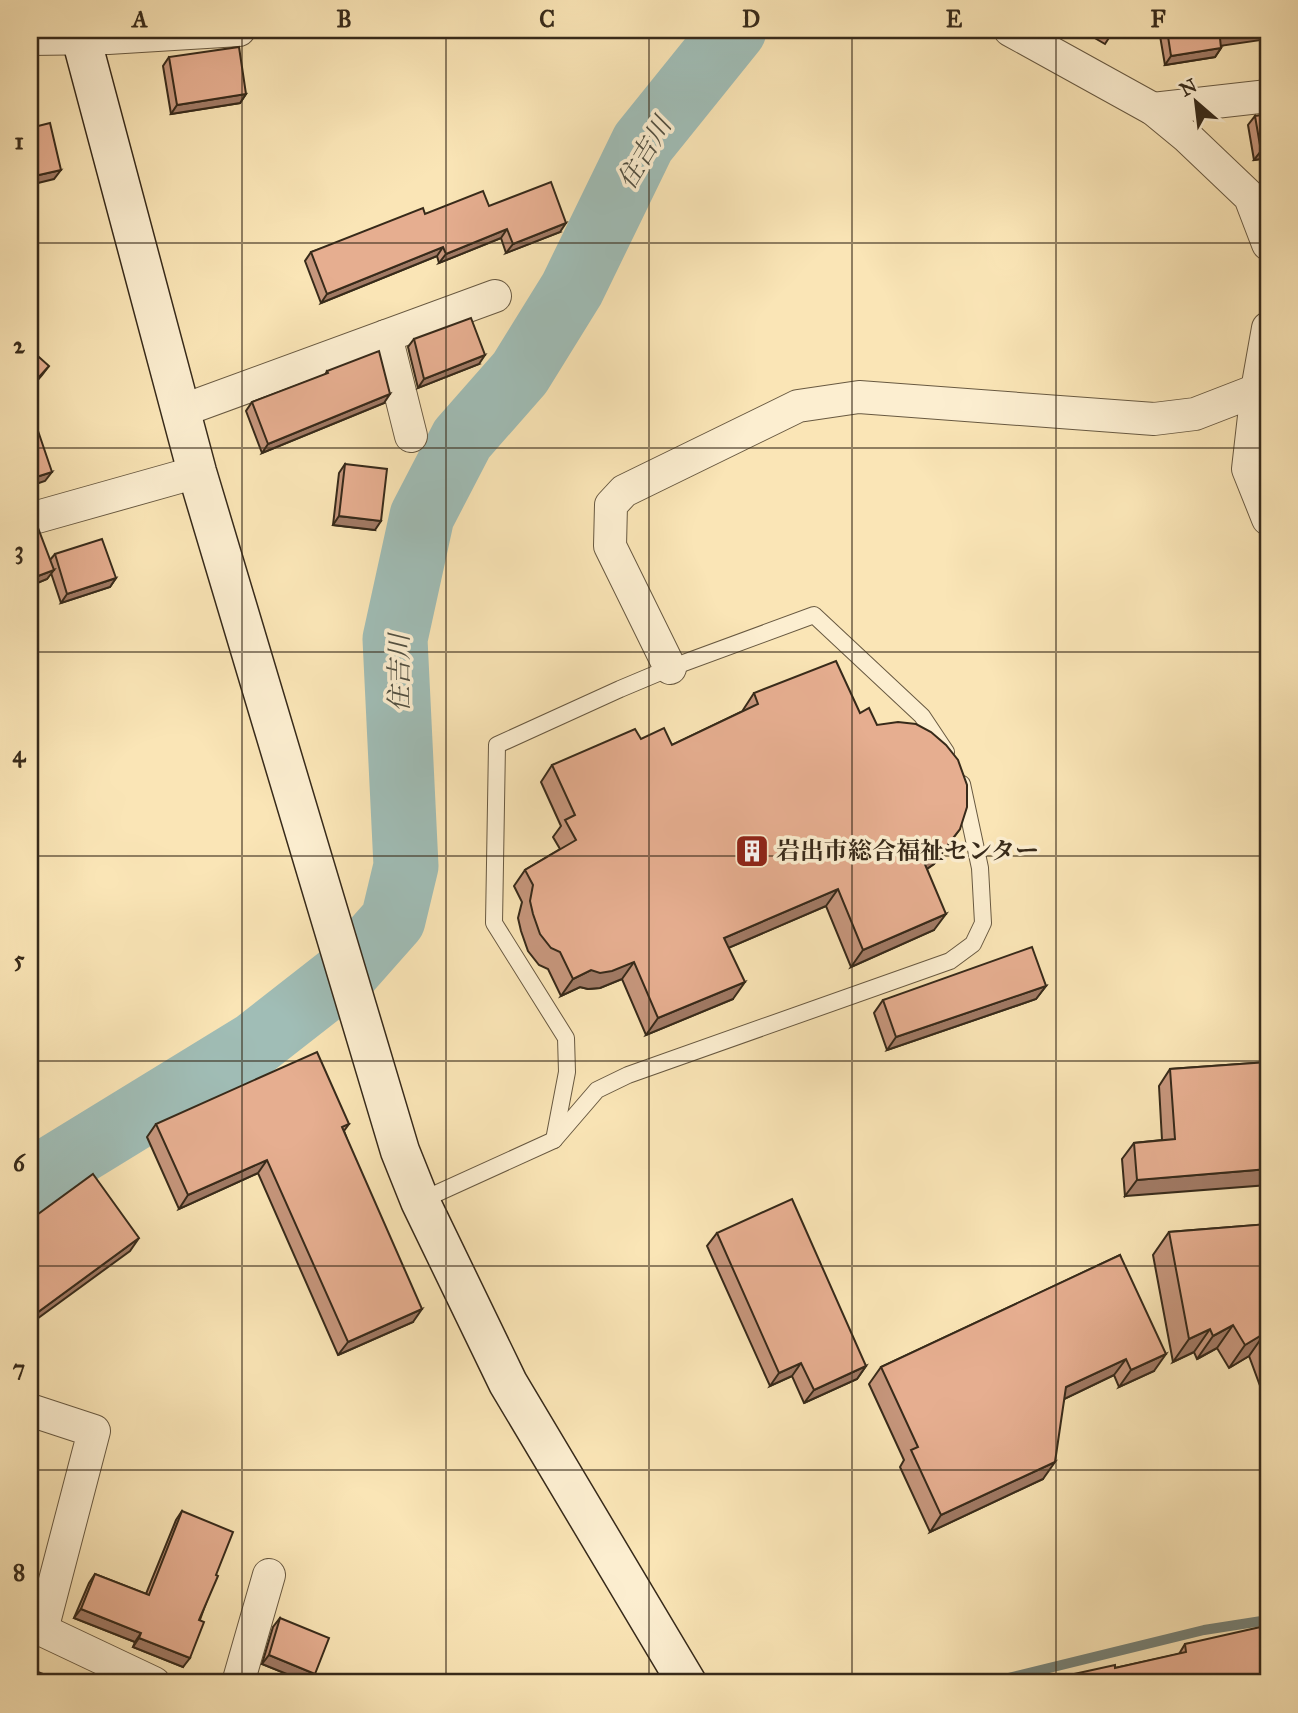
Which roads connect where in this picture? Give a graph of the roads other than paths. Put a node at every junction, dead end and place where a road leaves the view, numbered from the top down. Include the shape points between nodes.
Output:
1 (239, 30) edge
2 (1010, 30) edge
3 (80, 35) edge
4 (30, 39) edge
5 (1268, 96) edge
6 (1153, 109) junction
7 (1268, 244) edge
8 (495, 296) dead end
9 (1268, 328) edge
10 (386, 336) junction
11 (1257, 390) junction
12 (181, 411) junction
13 (411, 436) dead end
14 (197, 472) junction
15 (30, 519) edge
16 (1268, 519) edge
17 (670, 668) junction
18 (554, 1140) junction
19 (421, 1201) junction
20 (30, 1410) edge
21 (269, 1575) dead end
22 (36, 1628) edge
23 (154, 1683) edge
24 (238, 1683) edge
25 (687, 1683) edge

1 - 3 street
2 - 6 street
3 - 4 street
3 - 12 street
5 - 6 street
6 - 7 street via 1250,197
8 - 10 street
9 - 11 street
10 - 12 street
10 - 13 street
11 - 16 street via 1248,469
11 - 17 street via 1195,414 1154,419 859,397 798,406 624,491 611,505 610,547
12 - 14 street
14 - 15 street
14 - 19 street via 400,1151
17 - 18 lane via 497,746 494,923 566,1038 568,1072
17 - 18 lane via 814,615 922,716 957,768 980,869 983,923 972,944 950,961 597,1090
18 - 19 lane
19 - 25 street via 508,1383
20 - 22 street via 94,1431
21 - 24 street
22 - 23 street

